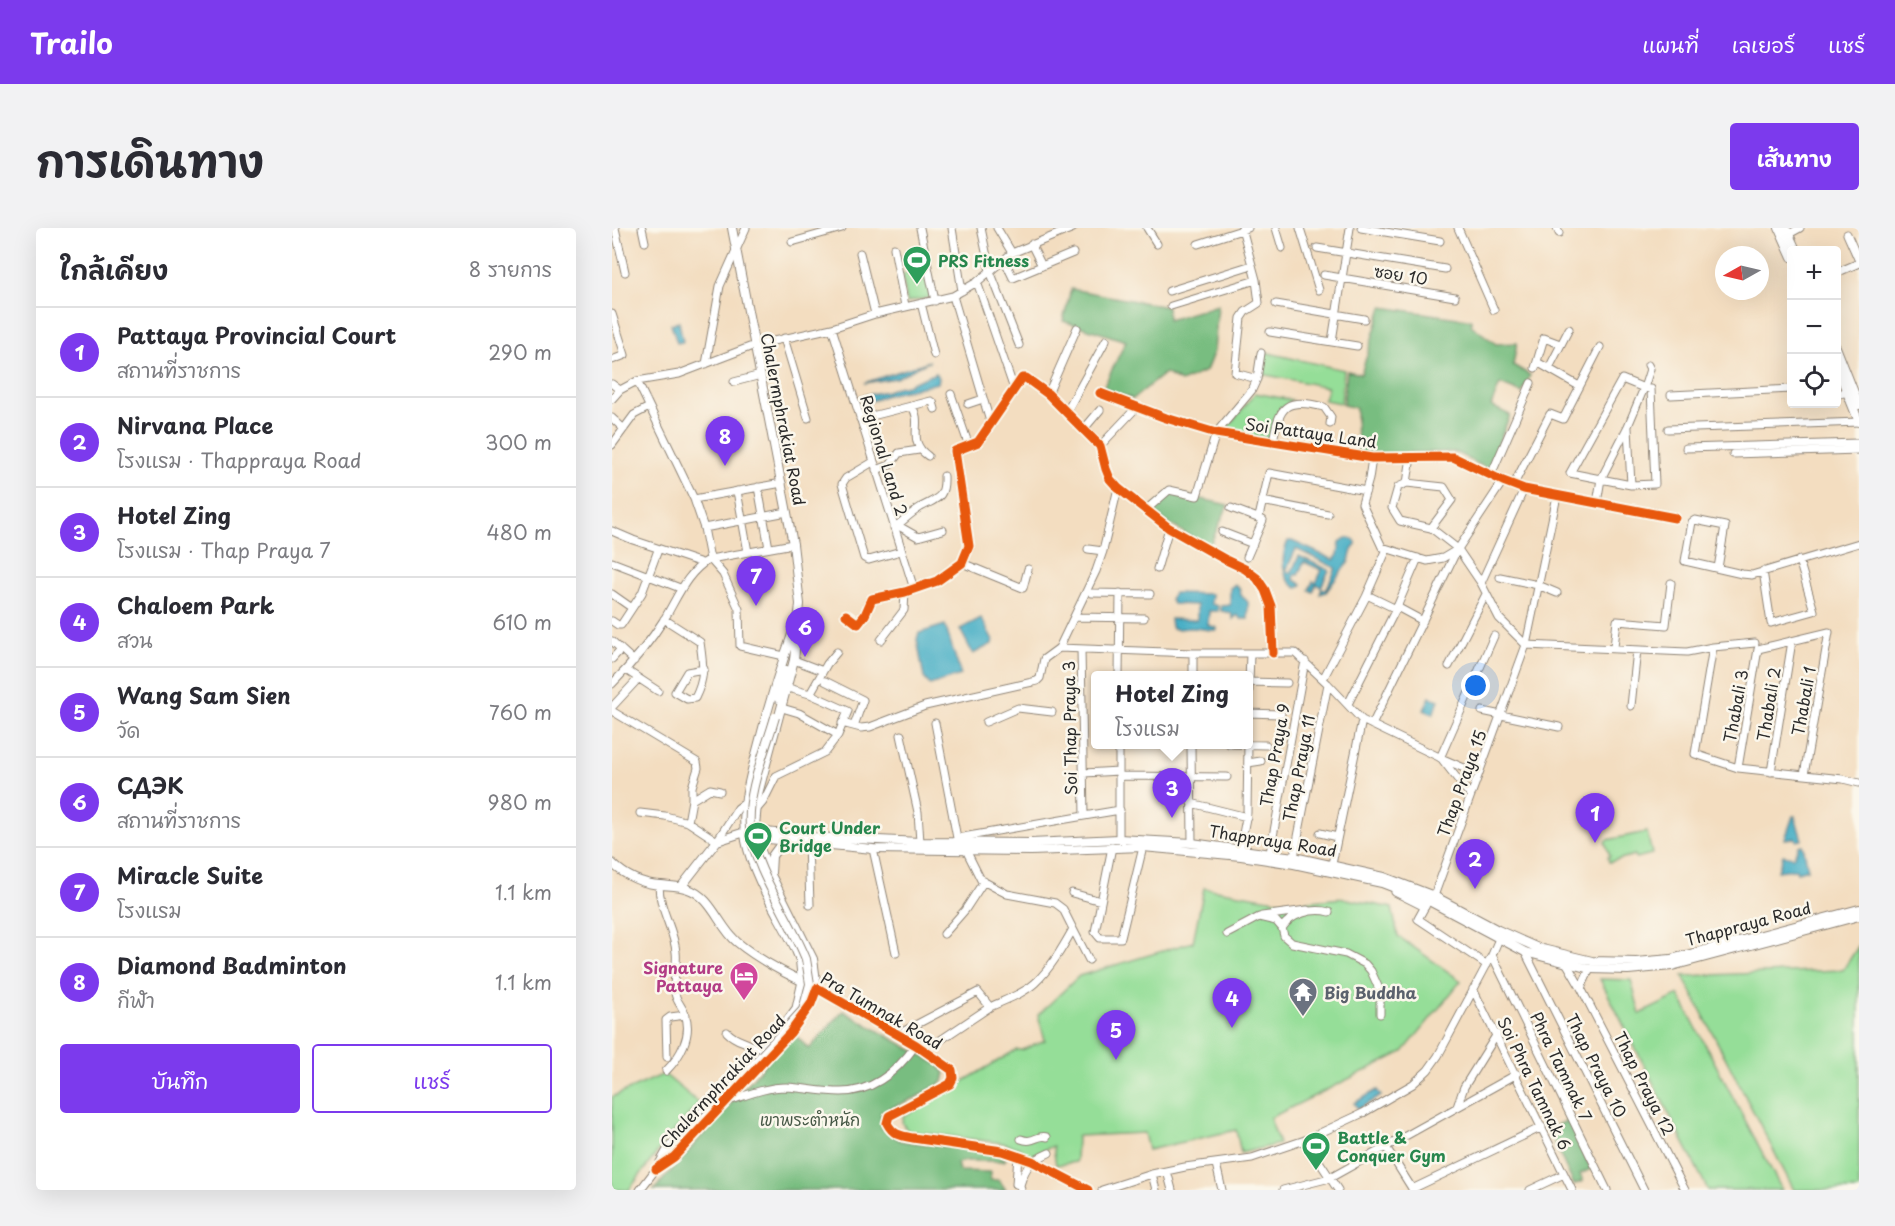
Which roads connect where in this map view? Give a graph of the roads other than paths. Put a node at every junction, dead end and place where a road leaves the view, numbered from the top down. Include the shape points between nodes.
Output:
1 (615, 228) edge
2 (642, 228) edge
3 (732, 228) edge
4 (746, 228) edge
5 (844, 228) edge
6 (920, 228) edge
7 (952, 228) edge
8 (981, 228) edge
9 (997, 228) edge
10 (1073, 228) edge
11 (1147, 228) edge
12 (1276, 228) edge
13 (1300, 228) edge
14 (1350, 228) edge
15 (1361, 228) edge
16 (1458, 228) edge
17 (1779, 228) edge
18 (1800, 228) edge
19 (1244, 229) edge
20 (1787, 231) edge
21 (1847, 234) dead end
22 (1440, 241) dead end
23 (645, 242) dead end
24 (792, 242) dead end
25 (1030, 244) junction
26 (1157, 244) dead end
27 (1198, 244) dead end
28 (1794, 246) edge
29 (1787, 247) edge
30 (894, 248) dead end
31 (1282, 248) dead end
32 (1317, 248) dead end
33 (737, 251) junction
34 (1346, 252) junction
35 (860, 253) dead end
36 (1012, 253) junction
37 (1073, 253) dead end
38 (1004, 259) junction
39 (1859, 262) edge
40 (1252, 265) junction
41 (1042, 266) junction
42 (1445, 268) dead end
43 (990, 271) junction
44 (1841, 271) edge
45 (625, 272) dead end
46 (1324, 275) dead end
47 (1342, 278) junction
48 (1256, 280) junction
49 (976, 282) junction
50 (1319, 290) dead end
51 (962, 291) junction
52 (1169, 291) dead end
53 (953, 296) junction
54 (1455, 297) dead end
55 (935, 301) junction
56 (921, 303) junction
57 (1276, 304) dead end
58 (905, 306) junction
59 (1171, 306) dead end
60 (1494, 310) dead end
61 (612, 314) edge
62 (875, 314) junction
63 (1337, 314) junction
64 (1364, 319) dead end
65 (832, 328) junction
66 (1077, 328) dead end
67 (1569, 329) dead end
68 (1270, 332) dead end
69 (783, 339) junction
70 (1106, 340) dead end
71 (1332, 341) junction
72 (1560, 344) junction
73 (755, 345) junction
74 (1019, 345) dead end
75 (1357, 346) dead end
76 (1600, 347) dead end
77 (1261, 353) dead end
78 (1839, 354) edge
79 (934, 355) dead end
80 (612, 360) edge
81 (706, 364) junction
82 (1648, 365) dead end
83 (1549, 368) junction
84 (761, 375) junction
85 (1841, 377) edge
86 (1257, 379) junction
87 (637, 381) junction
88 (734, 382) dead end
89 (1531, 383) dead end
90 (612, 384) edge
91 (1579, 386) junction
92 (1644, 388) junction
93 (1014, 389) junction
94 (1787, 389) edge
95 (620, 390) junction
96 (1847, 392) junction
97 (1100, 393) dead end
98 (951, 394) dead end
99 (1048, 394) junction
100 (1841, 394) edge
101 (1671, 395) dead end
102 (612, 399) edge
103 (983, 399) junction
104 (968, 404) dead end
105 (1859, 405) edge
106 (911, 406) junction
107 (1137, 406) junction
108 (649, 407) junction
109 (935, 408) dead end
110 (1100, 410) dead end
111 (1066, 412) junction
112 (612, 418) edge
113 (808, 418) dead end
114 (860, 419) junction
115 (1859, 422) edge
116 (991, 424) junction
117 (1330, 424) dead end
118 (1628, 426) junction
119 (624, 429) junction
120 (1084, 429) junction
121 (1668, 429) dead end
122 (1216, 433) junction
123 (1273, 442) junction
124 (1859, 443) edge
125 (612, 445) edge
126 (969, 446) junction
127 (1100, 446) junction
128 (1686, 448) dead end
129 (919, 450) junction
130 (1859, 450) edge
131 (1733, 454) dead end
132 (928, 456) dead end
133 (1411, 457) junction
134 (1372, 458) junction
135 (874, 466) junction
136 (1491, 475) junction
137 (944, 476) dead end
138 (1601, 479) junction
139 (1503, 481) junction
140 (782, 483) junction
141 (1407, 483) junction
142 (1514, 484) junction
143 (1631, 485) junction
144 (758, 488) junction
145 (1118, 488) junction
146 (1524, 489) junction
147 (737, 491) junction
148 (1365, 491) junction
149 (1557, 496) junction
150 (694, 499) junction
151 (1262, 501) junction
152 (1597, 503) junction
153 (1231, 508) dead end
154 (1147, 509) junction
155 (787, 512) junction
156 (1328, 514) dead end
157 (763, 516) junction
158 (1259, 517) junction
159 (1675, 518) dead end
160 (742, 520) junction
161 (896, 527) junction
162 (704, 528) junction
163 (1169, 528) junction
164 (1431, 528) junction
165 (944, 530) dead end
166 (612, 531) edge
167 (1222, 532) dead end
168 (1859, 543) edge
169 (793, 544) junction
170 (1253, 544) junction
171 (769, 549) junction
172 (1088, 549) dead end
173 (1388, 549) junction
174 (1458, 549) junction
175 (658, 550) junction
176 (901, 551) junction
177 (1103, 551) junction
178 (748, 552) junction
179 (1247, 556) dead end
180 (1418, 558) junction
181 (710, 559) junction
182 (1799, 560) junction
183 (612, 562) edge
184 (702, 563) junction
185 (962, 563) junction
186 (1718, 568) junction
187 (1028, 569) dead end
188 (1157, 569) dead end
189 (1763, 571) junction
190 (649, 576) junction
191 (1500, 577) dead end
192 (1481, 583) junction
193 (1671, 583) dead end
194 (1538, 585) junction
195 (680, 588) junction
196 (914, 590) junction
197 (905, 592) junction
198 (1092, 592) dead end
199 (1120, 593) junction
200 (1557, 593) dead end
201 (612, 594) edge
202 (1150, 594) dead end
203 (1486, 594) junction
204 (1367, 595) junction
205 (632, 608) junction
206 (1397, 608) junction
207 (846, 615) dead end
208 (799, 617) junction
209 (1074, 617) junction
210 (1119, 618) junction
211 (1144, 618) dead end
212 (664, 619) junction
213 (612, 621) edge
214 (1423, 621) junction
215 (1494, 636) dead end
216 (881, 640) dead end
217 (612, 641) edge
218 (1792, 641) junction
219 (1526, 645) junction
220 (1713, 646) junction
221 (1757, 646) junction
222 (1614, 647) junction
223 (1059, 648) junction
224 (621, 649) junction
225 (1081, 649) junction
226 (1637, 650) junction
227 (837, 651) dead end
228 (1119, 651) junction
229 (1193, 653) junction
230 (1250, 653) junction
231 (1273, 653) junction
232 (784, 656) junction
233 (612, 659) edge
234 (794, 660) junction
235 (634, 661) junction
236 (1305, 662) junction
237 (1449, 666) dead end
238 (704, 669) junction
239 (626, 670) junction
240 (823, 671) junction
241 (1119, 671) edge
242 (1192, 671) edge
243 (1249, 671) edge
244 (638, 679) junction
245 (825, 681) dead end
246 (1253, 682) edge
247 (1326, 682) junction
248 (1287, 683) dead end
249 (612, 684) edge
250 (788, 688) junction
251 (658, 691) dead end
252 (810, 694) junction
253 (1348, 704) junction
254 (1631, 706) dead end
255 (782, 708) junction
256 (612, 709) edge
257 (1482, 711) dead end
258 (1052, 712) dead end
259 (1253, 714) edge
260 (1281, 714) dead end
261 (1500, 715) junction
262 (1362, 720) junction
263 (986, 722) dead end
264 (842, 723) junction
265 (935, 723) dead end
266 (1372, 725) junction
267 (854, 726) junction
268 (1559, 727) dead end
269 (838, 735) junction
270 (901, 735) dead end
271 (1253, 745) edge
272 (1266, 745) dead end
273 (1119, 749) edge
274 (1191, 749) edge
275 (1248, 749) edge
276 (1441, 758) junction
277 (1261, 761) dead end
278 (1248, 763) junction
279 (1738, 768) junction
280 (1771, 772) junction
281 (1084, 773) junction
282 (1119, 774) junction
283 (1478, 774) junction
284 (1804, 775) junction
285 (1191, 776) junction
286 (1227, 777) dead end
287 (1859, 783) edge
288 (720, 791) dead end
289 (747, 791) junction
290 (758, 794) junction
291 (1470, 795) junction
292 (692, 801) junction
293 (745, 803) junction
294 (1191, 803) junction
295 (756, 809) junction
296 (1120, 810) junction
297 (640, 813) dead end
298 (1084, 816) junction
299 (1246, 817) junction
300 (688, 822) junction
301 (773, 833) junction
302 (1320, 833) dead end
303 (745, 835) junction
304 (757, 835) junction
305 (1337, 837) junction
306 (1119, 839) junction
307 (803, 840) junction
308 (717, 841) junction
309 (783, 841) junction
310 (957, 841) junction
311 (920, 842) junction
312 (1192, 843) junction
313 (1028, 847) junction
314 (1112, 847) junction
315 (1143, 847) junction
316 (873, 849) junction
317 (1240, 849) junction
318 (966, 850) junction
319 (1270, 853) junction
320 (1294, 857) junction
321 (612, 863) edge
322 (1332, 864) junction
323 (770, 873) junction
324 (759, 877) junction
325 (984, 881) junction
326 (659, 885) junction
327 (681, 887) junction
328 (1072, 894) dead end
329 (1101, 901) junction
330 (1429, 901) junction
331 (810, 905) dead end
332 (1859, 909) edge
333 (1311, 911) junction
334 (1329, 912) dead end
335 (1859, 916) edge
336 (1259, 917) junction
337 (1282, 928) junction
338 (1073, 929) junction
339 (944, 934) dead end
340 (1227, 934) dead end
341 (1500, 936) junction
342 (1748, 943) junction
343 (806, 944) junction
344 (795, 948) junction
345 (896, 952) dead end
346 (1525, 952) junction
347 (1537, 952) junction
348 (1492, 955) junction
349 (799, 958) junction
350 (1089, 960) dead end
351 (1567, 964) junction
352 (1487, 965) junction
353 (1632, 966) junction
354 (1590, 969) junction
355 (786, 972) junction
356 (802, 981) junction
357 (817, 988) junction
358 (1581, 988) junction
359 (1473, 989) junction
360 (990, 1007) junction
361 (1380, 1014) dead end
362 (686, 1015) junction
363 (784, 1024) junction
364 (792, 1030) junction
365 (727, 1032) dead end
366 (1497, 1034) junction
367 (900, 1035) junction
368 (939, 1041) dead end
369 (916, 1045) junction
370 (759, 1051) junction
371 (667, 1057) dead end
372 (666, 1071) dead end
373 (1517, 1074) junction
374 (727, 1102) junction
375 (1457, 1107) junction
376 (1542, 1127) junction
377 (1047, 1137) dead end
378 (1021, 1139) dead end
379 (1305, 1140) junction
380 (1386, 1147) junction
381 (1049, 1153) dead end
382 (1018, 1155) junction
383 (1032, 1161) junction
384 (1215, 1164) junction
385 (656, 1169) junction
386 (1167, 1171) junction
387 (1152, 1174) junction
388 (1564, 1174) junction
389 (1330, 1178) junction
390 (1017, 1187) edge
391 (1413, 1189) edge
392 (640, 1190) edge
393 (1088, 1190) edge
394 (1102, 1190) edge
395 (1156, 1190) edge
396 (1172, 1190) edge
397 (1222, 1190) edge
398 (1286, 1190) edge
399 (1338, 1190) edge
400 (1530, 1190) edge
401 (1572, 1190) edge
402 (1607, 1190) edge
403 (1644, 1190) edge
404 (1685, 1190) edge

1 - 45 street
2 - 23 street
3 - 33 main road, Chalermphrakiat Road
4 - 33 street
5 - 24 street
6 - 55 street
7 - 51 street
8 - 43 street
9 - 36 street
10 - 25 street
11 - 26 street
12 - 31 street
13 - 50 street
14 - 34 street
15 - 22 street
16 - 60 street
17 - 29 main road
18 - 20 street
19 - 27 street
19 - 40 street
20 - 28 main road
21 - 39 street
25 - 36 street
25 - 41 street
30 - 58 street
32 - 34 street
33 - 73 main road, Chalermphrakiat Road
33 - 81 street via 720,286
34 - 42 street
34 - 47 street
35 - 62 street
36 - 38 street
37 - 41 street
38 - 41 street via 1013,278
38 - 43 street
39 - 44 street
40 - 48 street
40 - 52 street
43 - 49 street
43 - 74 street
46 - 47 street, ซอย 10
47 - 54 street, ซอย 10
47 - 63 street
48 - 59 street
48 - 86 street via 1259,303 1241,318 1235,373
49 - 51 street
49 - 93 street
51 - 53 street
53 - 55 street
53 - 103 street
55 - 56 street
56 - 58 street
56 - 79 street
57 - 63 street
58 - 62 street
61 - 80 street via 625,355
62 - 65 street
63 - 64 street
63 - 71 street
65 - 69 street
65 - 114 street, Regional Land 2
66 - 99 street
67 - 72 street
68 - 71 street
69 - 73 street
69 - 113 street
70 - 111 street
71 - 75 street
72 - 83 street
72 - 83 street via 1544,338 1536,365
73 - 81 street
73 - 84 main road, Chalermphrakiat Road
76 - 91 street
77 - 86 street
78 - 105 main road
81 - 87 street via 679,374
82 - 92 street
83 - 91 street
84 - 88 street
84 - 140 main road, Chalermphrakiat Road
85 - 96 main road
86 - 122 street
87 - 95 street
87 - 108 street
89 - 136 street
90 - 95 street
91 - 142 street via 1563,419 1550,414
92 - 118 street
92 - 138 street via 1622,379 1570,474
92 - 143 street via 1651,389 1654,484
93 - 99 street via 1026,378
93 - 116 street
94 - 101 street
95 - 102 street
96 - 100 street
96 - 115 main road
97 - 107 street, Soi Pattaya Land
98 - 126 street
99 - 111 street
103 - 104 street
103 - 116 street
106 - 109 street via 931,401
106 - 114 street
106 - 129 street
107 - 122 street, Soi Pattaya Land
107 - 127 street
108 - 119 street via 637,412
108 - 150 street
110 - 120 street
111 - 120 street
112 - 119 street
114 - 135 street, Regional Land 2
115 - 121 street
116 - 126 street via 978,442
117 - 123 street via 1331,417 1324,407 1293,403 1282,411
118 - 138 street
118 - 143 street
119 - 125 street
120 - 127 street
122 - 123 street, Soi Pattaya Land
122 - 154 street via 1197,496 1169,490
123 - 134 street, Soi Pattaya Land
124 - 128 street
126 - 185 street via 955,451 969,546
127 - 145 street via 1106,470
129 - 132 street
129 - 135 street via 899,453 890,465
130 - 131 street
133 - 134 street, Soi Pattaya Land
133 - 136 street, Soi Pattaya Land via 1453,457
133 - 141 street
134 - 148 street, Soi Pattaya Land
135 - 161 street, Regional Land 2
135 - 176 street via 846,478 842,484 864,558
136 - 139 street, Soi Pattaya Land
137 - 161 street via 944,487 936,501 921,507
138 - 143 street
138 - 152 street
139 - 142 street, Soi Pattaya Land
139 - 174 street
140 - 144 street
140 - 155 main road, Chalermphrakiat Road
141 - 164 street via 1398,487 1392,508 1400,520
141 - 164 street via 1444,487 1452,500
142 - 146 street, Soi Pattaya Land
144 - 147 street
144 - 157 street
145 - 154 street
145 - 177 street
146 - 149 street, Soi Pattaya Land
146 - 192 street
147 - 150 street
147 - 160 street
148 - 151 street via 1269,473
148 - 173 street, Soi Pattaya Land via 1364,511 1382,547
149 - 152 street, Soi Pattaya Land
149 - 194 street, Thap Praya 15
150 - 162 street
151 - 156 street
151 - 158 street
152 - 159 street, Soi Pattaya Land
153 - 158 street
154 - 163 street
155 - 157 street
155 - 169 main road, Chalermphrakiat Road
157 - 160 street
157 - 171 street
158 - 170 street via 1263,520
160 - 162 street
160 - 178 street
161 - 165 street via 918,537
161 - 176 street, Regional Land 2
162 - 181 street
163 - 188 street
163 - 231 street via 1257,578 1271,606
164 - 174 street
166 - 175 street
167 - 170 street
168 - 182 street
169 - 171 street
169 - 208 main road, Chalermphrakiat Road
170 - 179 street
171 - 178 street
172 - 177 street
173 - 180 street
173 - 204 street, Thap Praya 11
174 - 180 street via 1443,558
174 - 192 street
174 - 214 street
175 - 184 street
175 - 190 street
176 - 196 street, Regional Land 2
177 - 209 street
178 - 181 street
180 - 206 street
181 - 184 street
181 - 232 street via 723,574 739,609 740,646
182 - 189 street
182 - 189 street via 1814,611 1771,622
183 - 190 street
184 - 195 street
185 - 187 street via 1023,588
185 - 196 street via 937,581
186 - 186 street via 1685,561 1695,520 1725,526
186 - 189 street via 1747,575
190 - 195 street
190 - 205 street
191 - 194 street
192 - 203 street
193 - 222 street via 1666,626 1617,621
194 - 200 street
194 - 219 street, Thap Praya 15
195 - 212 street
196 - 197 street
197 - 207 street via 872,599 858,624
197 - 216 street via 904,610
198 - 199 street
199 - 202 street
199 - 210 street
201 - 205 street
203 - 219 street via 1499,618
203 - 237 street
204 - 206 street
204 - 247 street, Thap Praya 11
205 - 213 street via 621,625
206 - 214 street
206 - 253 street
208 - 232 main road, Chalermphrakiat Road
208 - 234 main road, Chalermphrakiat Road
208 - 385 main road, bridge via 752,802 751,836 807,959 809,993 792,1024
209 - 210 street
209 - 223 street
210 - 211 street
210 - 228 street
212 - 235 street
212 - 238 street via 699,639
214 - 266 street
215 - 276 street
217 - 224 street
218 - 221 street
218 - 280 street, Thabali 2
218 - 284 street, Thabali 1 via 1829,632
219 - 222 street
219 - 261 street, Thap Praya 15
220 - 221 street
220 - 226 street via 1687,652
220 - 279 street via 1695,754
221 - 279 street, Thabali 3
222 - 226 street
223 - 225 street
223 - 267 street via 1044,659 1037,681 926,706 870,727
224 - 233 street
224 - 235 street
225 - 228 street
225 - 281 street, Soi Thap Praya 3
226 - 254 street
227 - 240 street
228 - 229 street
228 - 241 street
229 - 230 street
229 - 242 street
230 - 231 street
230 - 243 street
231 - 236 street via 1294,653
232 - 289 main road, Chalermphrakiat Road
234 - 240 street
234 - 250 main road, Chalermphrakiat Road
235 - 239 street
236 - 247 street
236 - 319 street, Thap Praya 9
238 - 238 street via 687,672 675,692 690,700 695,698
239 - 244 street
239 - 249 street
240 - 252 street
244 - 251 street
244 - 256 street
245 - 267 street via 863,700
246 - 248 street
247 - 253 street
247 - 320 street, Thap Praya 11
250 - 252 street
250 - 255 main road, Chalermphrakiat Road
252 - 264 street via 848,711
253 - 262 street
255 - 269 street via 800,713
255 - 290 main road, Chalermphrakiat Road
256 - 292 street via 697,762
257 - 261 street
258 - 263 street via 1018,708
259 - 260 street
261 - 268 street
261 - 283 street, Thap Praya 15
262 - 266 street
262 - 305 street
264 - 267 street
264 - 269 street
265 - 310 street
266 - 276 street
269 - 295 street via 825,752 776,776
270 - 311 street via 918,812
271 - 272 street
273 - 282 street
274 - 285 street
275 - 278 street
276 - 283 street
276 - 291 street
277 - 278 street
278 - 299 street
279 - 280 street
280 - 284 street
281 - 282 street
281 - 298 street, Soi Thap Praya 3
282 - 285 street
282 - 296 street
283 - 291 street, Thap Praya 15
284 - 287 street
285 - 286 street
285 - 294 street
288 - 292 street via 710,789
289 - 290 main road
289 - 293 main road, Chalermphrakiat Road
290 - 295 main road, Chalermphrakiat Road
291 - 330 street, Thap Praya 15
292 - 300 street
293 - 303 main road, Chalermphrakiat Road
293 - 308 street
294 - 299 street
294 - 312 street
295 - 301 main road
295 - 304 main road, Chalermphrakiat Road
296 - 298 street
296 - 306 street
297 - 300 street
298 - 310 street, Soi Thap Praya 3
299 - 317 street
300 - 308 street
301 - 304 main road, Thappraya Road
301 - 307 main road, Thappraya Road
302 - 305 street
303 - 304 main road, Thappraya Road
303 - 308 main road, Thappraya Road
303 - 324 main road, Chalermphrakiat Road
304 - 309 main road, Thappraya Road
304 - 323 main road, Chalermphrakiat Road
305 - 322 street
306 - 312 main road, Thappraya Road
306 - 313 main road, Thappraya Road
307 - 309 main road, Thappraya Road
307 - 311 main road, Thappraya Road
307 - 316 main road, Thappraya Road
307 - 331 street
308 - 327 main road
309 - 323 main road via 772,856
310 - 311 main road, Thappraya Road
310 - 313 main road, Thappraya Road
312 - 317 main road, Thappraya Road
313 - 314 main road, Thappraya Road
313 - 318 main road, Thappraya Road
314 - 315 main road, Thappraya Road
314 - 329 street
315 - 329 street via 1121,938 1100,938 1095,932
315 - 330 main road, Thappraya Road via 1237,855 1349,875
316 - 318 main road, Thappraya Road
316 - 345 street
317 - 319 main road, Thappraya Road
318 - 325 street via 978,877
319 - 320 main road, Thappraya Road
320 - 322 main road, Thappraya Road
321 - 326 main road via 635,879
322 - 330 main road, Thappraya Road via 1384,877
323 - 324 main road via 762,871
323 - 343 main road, Chalermphrakiat Road
324 - 344 main road, Chalermphrakiat Road
325 - 338 street via 1007,894 1055,903 1063,909
325 - 339 street
326 - 327 main road
326 - 362 street via 676,951 675,996
327 - 355 main road, Pra Tumnak Road via 703,898 735,940
328 - 329 street
330 - 341 main road, Thappraya Road
330 - 352 street via 1418,919
332 - 342 main road, Thappraya Road
333 - 334 street
333 - 336 street
333 - 337 street via 1287,920
335 - 342 main road, Thappraya Road
336 - 337 street via 1276,921
336 - 340 street
337 - 361 street via 1292,943 1346,954 1365,964 1380,992
338 - 350 street
338 - 360 street via 1035,983
341 - 346 main road, Thappraya Road
341 - 347 main road, Thappraya Road
341 - 348 street
342 - 353 main road, Thappraya Road
343 - 344 main road via 802,950
343 - 357 main road, Chalermphrakiat Road via 813,959
344 - 349 main road, Chalermphrakiat Road
346 - 347 main road, Thappraya Road
346 - 403 street, Thap Praya 10
347 - 351 main road, Thappraya Road
347 - 353 main road, Thappraya Road
348 - 352 street
348 - 402 street, Phra Tamnak 7
349 - 355 main road via 794,971
349 - 356 main road, Chalermphrakiat Road
351 - 354 main road, Thappraya Road
351 - 358 street, Thap Praya 12
352 - 359 street
353 - 354 main road, Thappraya Road
354 - 358 street
355 - 356 main road, Pra Tumnak Road
356 - 357 main road, Pra Tumnak Road
356 - 363 street, Chalermphrakiat Road via 796,1008
357 - 364 street, Chalermphrakiat Road via 811,1004
357 - 367 street, Pra Tumnak Road
358 - 404 street, Thap Praya 12
359 - 366 street, Soi Phra Tamnak 6
359 - 379 street via 1442,1049 1413,1084
360 - 367 street via 978,992
360 - 368 street
362 - 371 street via 666,1020
362 - 372 street via 686,1040
363 - 364 street
363 - 370 street, Chalermphrakiat Road
364 - 374 street, Chalermphrakiat Road
365 - 370 street
366 - 373 street, Soi Phra Tamnak 6
366 - 375 street via 1464,1087
367 - 369 street, Pra Tumnak Road
369 - 374 street via 893,1071 863,1088 840,1092 786,1087
369 - 382 street, Pra Tumnak Road via 952,1070 953,1078 939,1091 892,1113 887,1120 890,1129 906,1137
370 - 385 street, Chalermphrakiat Road via 668,1148
373 - 375 street
373 - 376 street, Soi Phra Tamnak 6
374 - 385 street, Chalermphrakiat Road via 674,1157
375 - 380 street
376 - 388 street, Soi Phra Tamnak 6
376 - 391 street
377 - 378 street
379 - 384 street via 1252,1158
379 - 389 street
380 - 389 street
380 - 391 street
381 - 383 street
382 - 383 street, Pra Tumnak Road
382 - 390 street
383 - 390 street
383 - 393 street, Pra Tumnak Road
384 - 386 street
384 - 397 street
385 - 392 street, Chalermphrakiat Road
386 - 387 street
386 - 396 street
387 - 394 street
387 - 395 street
388 - 400 street
388 - 401 street, Soi Phra Tamnak 6
389 - 398 street
389 - 399 street

